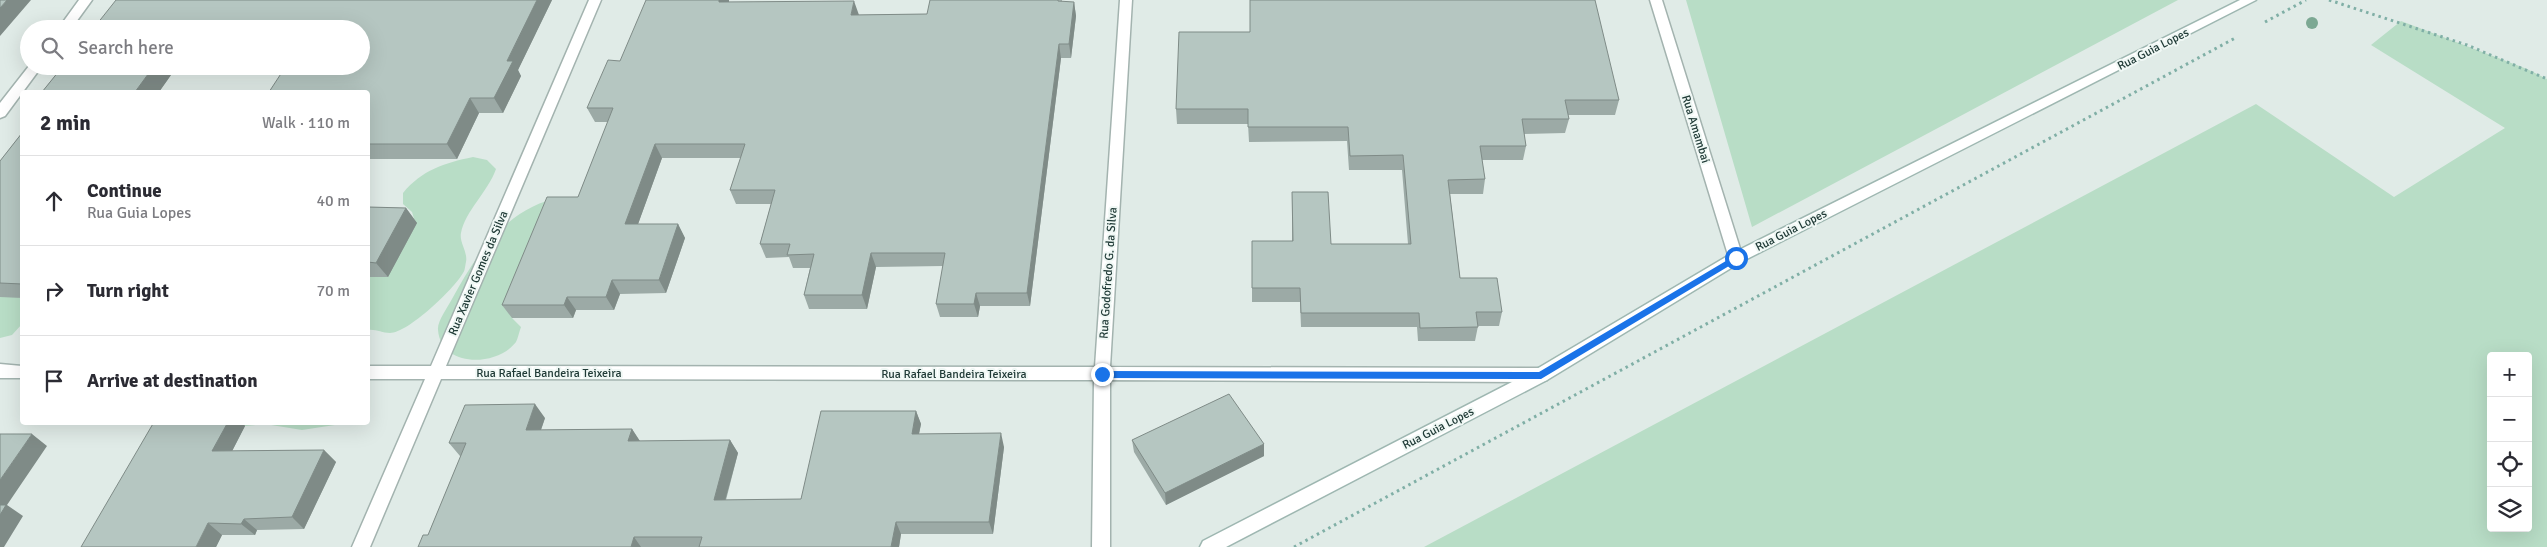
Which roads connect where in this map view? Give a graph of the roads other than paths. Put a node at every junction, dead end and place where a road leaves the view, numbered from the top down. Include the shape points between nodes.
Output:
1 (86, 0) edge
2 (595, 0) edge
3 (1126, 0) edge
4 (1656, 0) edge
5 (2250, 0) edge
6 (71, 20) edge
7 (29, 75) edge
8 (0, 113) edge
9 (1736, 258) junction
10 (0, 372) edge
11 (20, 372) edge
12 (370, 372) edge
13 (436, 372) junction
14 (1102, 374) junction
15 (1541, 375) junction
16 (361, 547) edge
17 (1101, 547) edge
18 (1209, 547) edge

1 - 6 street
2 - 13 street, Rua Xavier Gomes da Silva
3 - 14 street, Rua Godofredo G. da Silva
4 - 9 street, Rua Amambai
5 - 9 street, Rua Guia Lopes
7 - 8 street
9 - 15 street, Rua Guia Lopes
10 - 11 street
12 - 13 street, Rua Rafael Bandeira Teixeira
13 - 14 street, Rua Rafael Bandeira Teixeira
13 - 16 street, Rua Xavier Gomes da Silva
14 - 15 street, Rua Rafael Bandeira Teixeira
14 - 17 street, Rua Godofredo G. da Silva
15 - 18 street, Rua Guia Lopes

